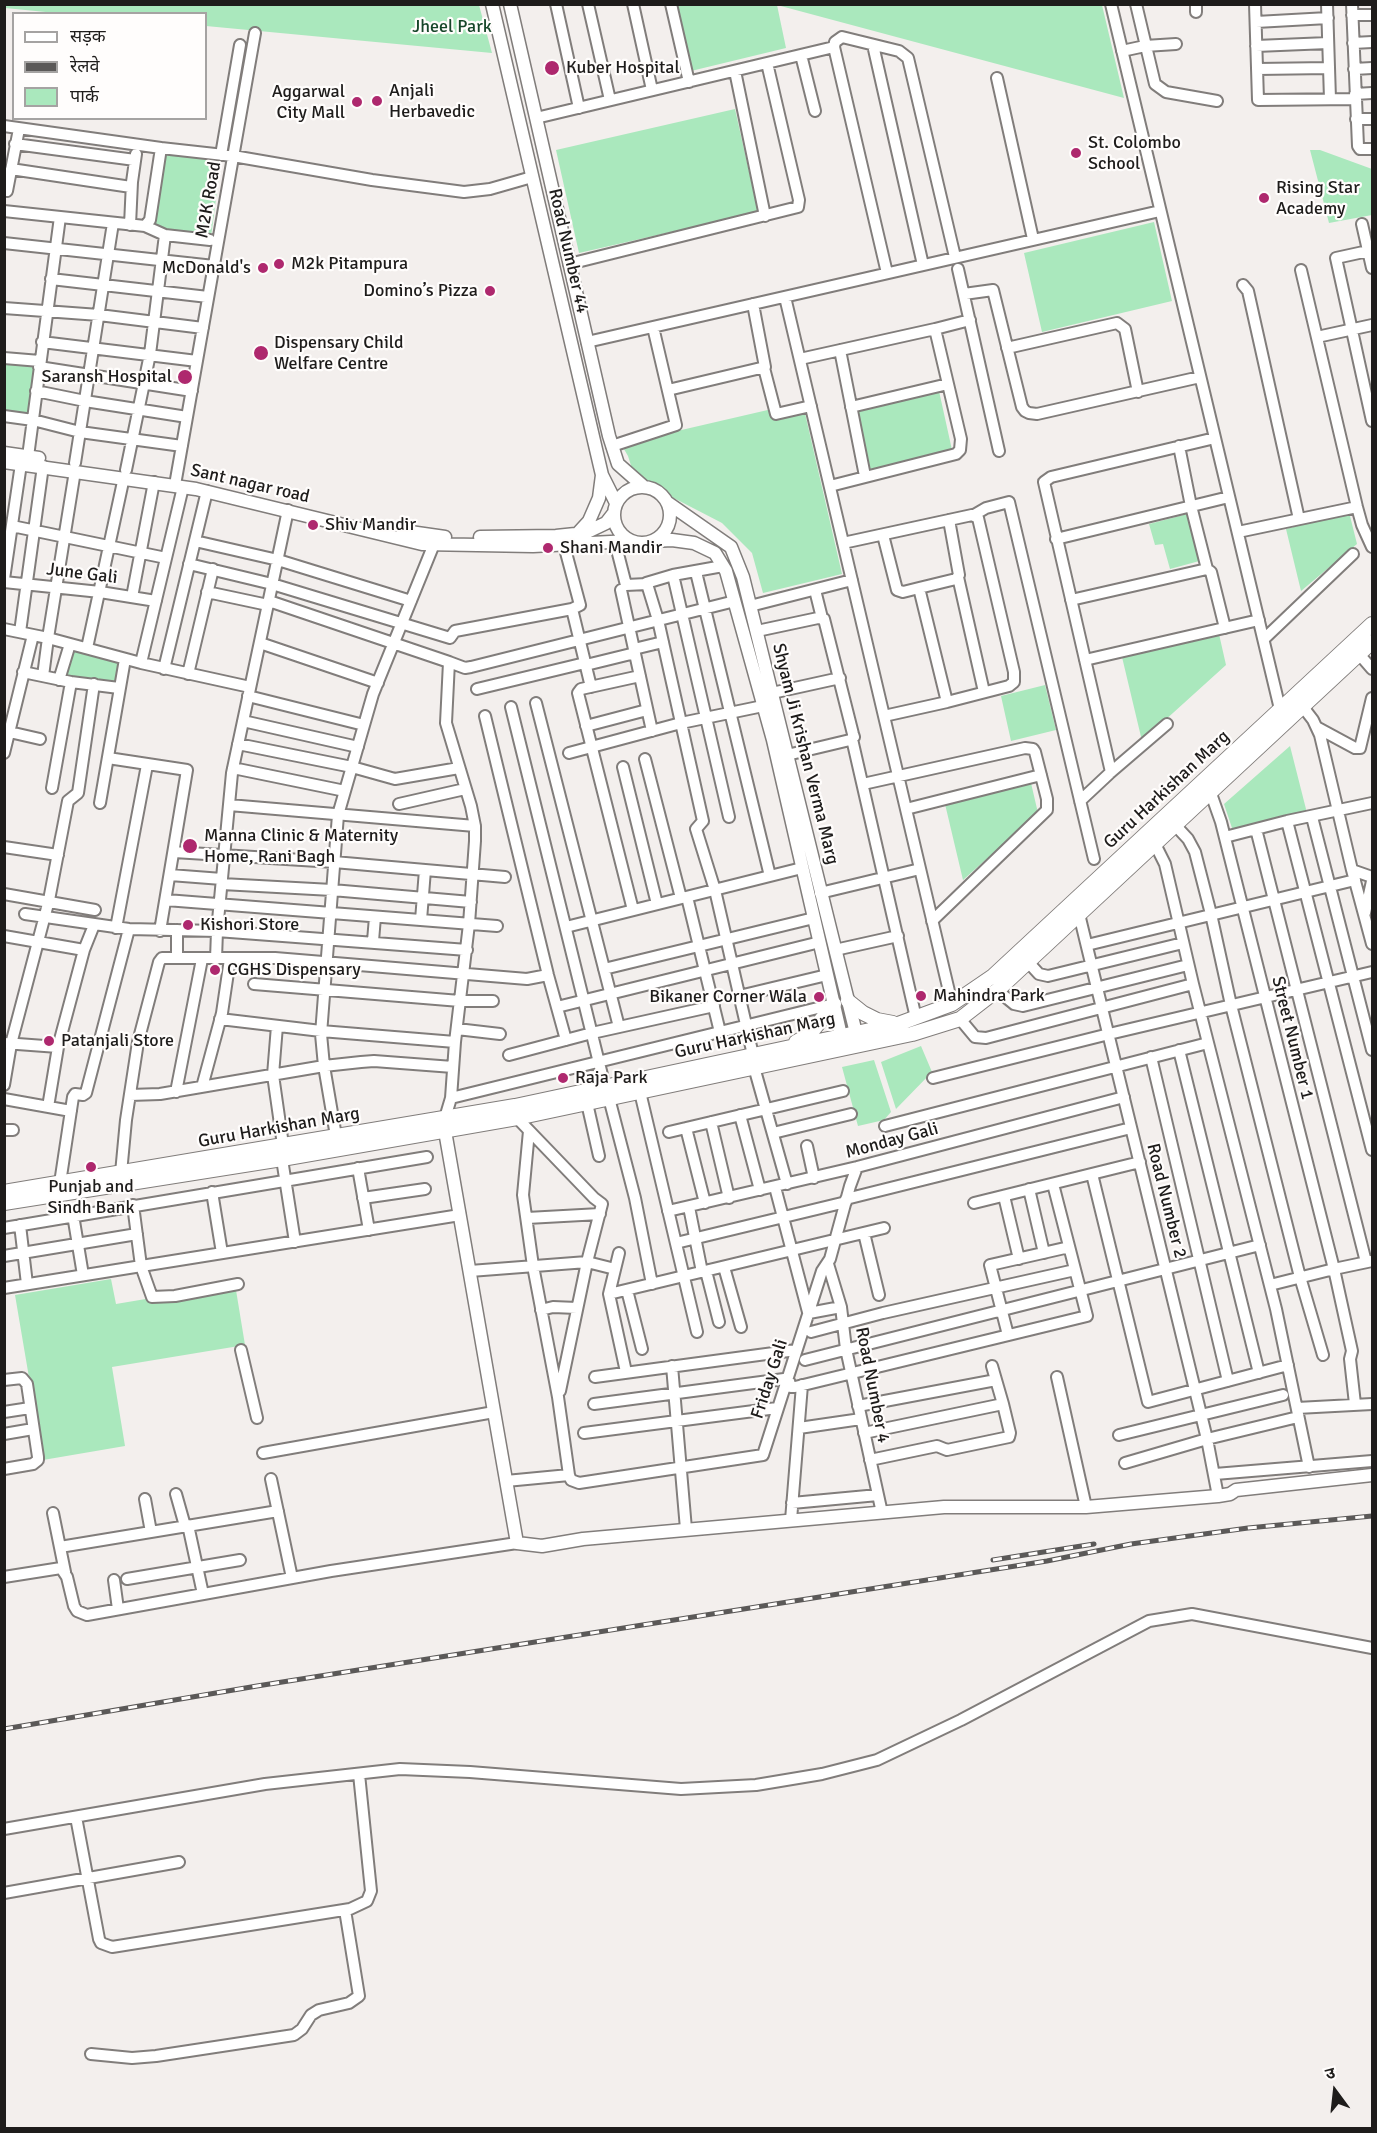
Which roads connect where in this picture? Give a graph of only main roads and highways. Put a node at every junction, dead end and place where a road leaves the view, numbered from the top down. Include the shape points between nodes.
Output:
1 (1372, 624) edge
2 (1372, 642) edge
3 (1208, 786) junction
4 (898, 1024) junction
5 (857, 1039) junction
6 (843, 1042) junction
7 (786, 1048) junction
8 (754, 1061) junction
9 (607, 1093) junction
10 (443, 1125) junction
11 (282, 1152) junction
12 (4, 1192) edge
13 (4, 1203) edge

1 - 3 main road, Guru Harkishan Marg via 1280,709
2 - 3 main road, Guru Harkishan Marg via 1303,707
3 - 4 main road, Guru Harkishan Marg via 993,976 952,1004
3 - 5 main road, Guru Harkishan Marg via 1155,844 997,990 960,1019 917,1033
4 - 5 main road, Guru Harkishan Marg
4 - 7 main road via 878,1020 841,1002 809,1035
5 - 6 main road, Guru Harkishan Marg
6 - 7 main road, Guru Harkishan Marg
6 - 8 main road, Guru Harkishan Marg
7 - 8 main road, Guru Harkishan Marg
8 - 9 main road, Guru Harkishan Marg
8 - 9 main road, Guru Harkishan Marg via 640,1092
9 - 10 main road, Guru Harkishan Marg via 515,1106
9 - 10 main road, Guru Harkishan Marg via 587,1103 517,1118
10 - 11 main road, Guru Harkishan Marg
10 - 11 main road, Guru Harkishan Marg via 336,1136
11 - 12 main road, Guru Harkishan Marg
11 - 13 main road, Guru Harkishan Marg

